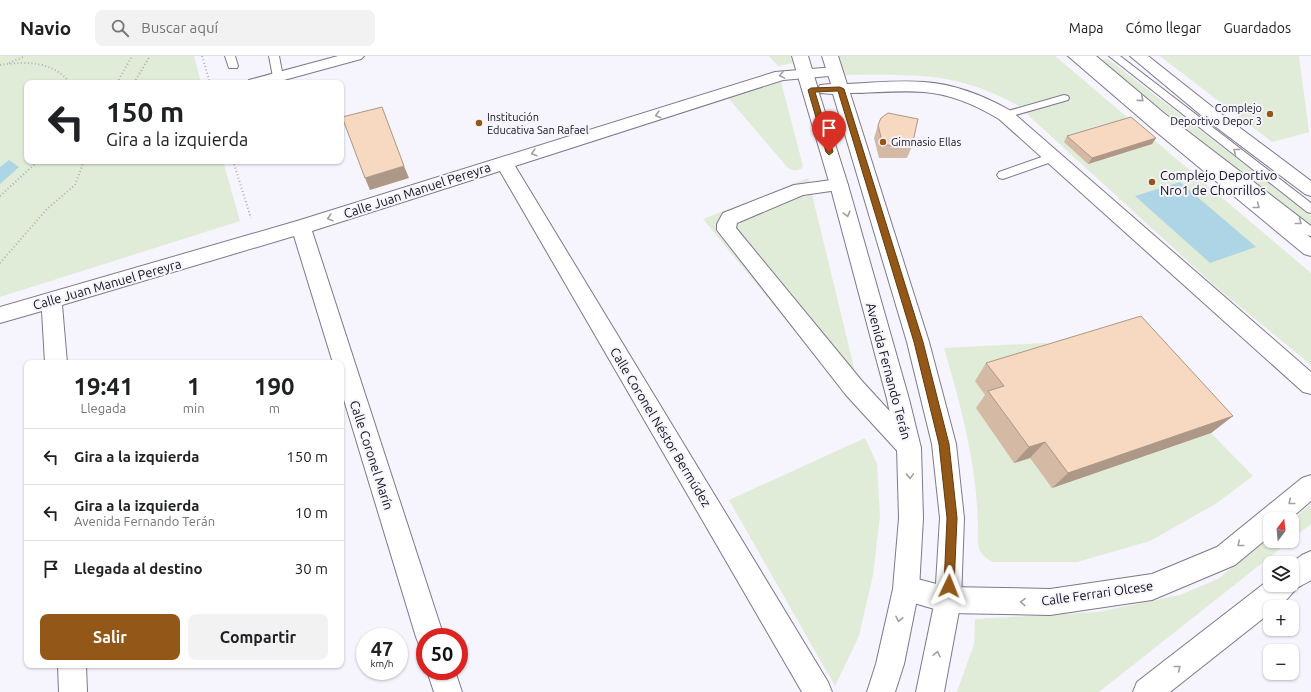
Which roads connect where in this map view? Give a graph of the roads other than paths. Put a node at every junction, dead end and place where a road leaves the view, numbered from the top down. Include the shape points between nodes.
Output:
1 (230, 56) edge
2 (274, 56) edge
3 (356, 56) edge
4 (1076, 56) edge
5 (1090, 56) edge
6 (1114, 56) edge
7 (1138, 56) edge
8 (233, 66) dead end
9 (835, 72) edge
10 (806, 73) edge
11 (278, 77) junction
12 (266, 80) edge
13 (1064, 98) dead end
14 (1005, 116) junction
15 (1054, 158) junction
16 (504, 162) junction
17 (1003, 175) dead end
18 (839, 185) junction
19 (1311, 190) edge
20 (1311, 209) edge
21 (301, 227) junction
22 (1311, 232) edge
23 (1311, 249) edge
24 (51, 300) junction
25 (0, 315) edge
26 (56, 360) edge
27 (343, 360) edge
28 (344, 364) edge
29 (1311, 385) edge
30 (909, 448) junction
31 (1311, 486) edge
32 (1279, 512) edge
33 (1263, 525) edge
34 (1311, 564) edge
35 (1299, 573) edge
36 (906, 589) junction
37 (1275, 592) edge
38 (948, 600) junction
39 (427, 628) edge
40 (72, 668) edge
41 (444, 680) edge
42 (73, 692) edge
43 (448, 692) edge
44 (818, 692) edge
45 (881, 692) edge
46 (930, 692) edge
47 (1147, 692) edge

1 - 8 lane
2 - 11 lane
3 - 11 street
4 -> 23 street
5 -> 22 lane via 1161,116
20 -> 6 lane
7 - 19 street
9 - 10 street, Calle Juan Manuel Pereyra
9 - 14 street, Calle Juan Manuel Pereyra via 960,94
9 - 38 street via 918,342 944,444 952,518
10 -> 16 street, Calle Juan Manuel Pereyra via 781,75
10 - 18 street, Avenida Fernando Terán
11 - 12 street
13 - 14 lane
14 - 15 street, Calle Juan Manuel Pereyra
15 - 17 lane
15 - 29 street, Calle Juan Manuel Pereyra
16 -> 21 street, Calle Juan Manuel Pereyra
16 - 44 street, Calle Coronel Néstor Bermúdez
18 -> 30 street, Avenida Fernando Terán via 898,398
18 - 30 street via 800,189 730,218 726,224 727,230 854,388
21 - 24 street, Calle Juan Manuel Pereyra
21 - 27 street, Calle Coronel Marín
24 - 25 street, Calle Juan Manuel Pereyra
24 - 26 street
28 - 39 street, Calle Coronel Marín
30 -> 36 street, Avenida Fernando Terán via 911,518
31 -> 32 street, Calle Ferrari Olcese
33 -> 38 street, Calle Ferrari Olcese via 1226,556 1152,587 1050,602
34 - 35 street
36 - 38 street, Calle Ferrari Olcese
36 -> 45 street, Avenida Fernando Terán via 890,664
47 -> 37 street
46 -> 38 street
40 - 42 street
41 - 43 street

